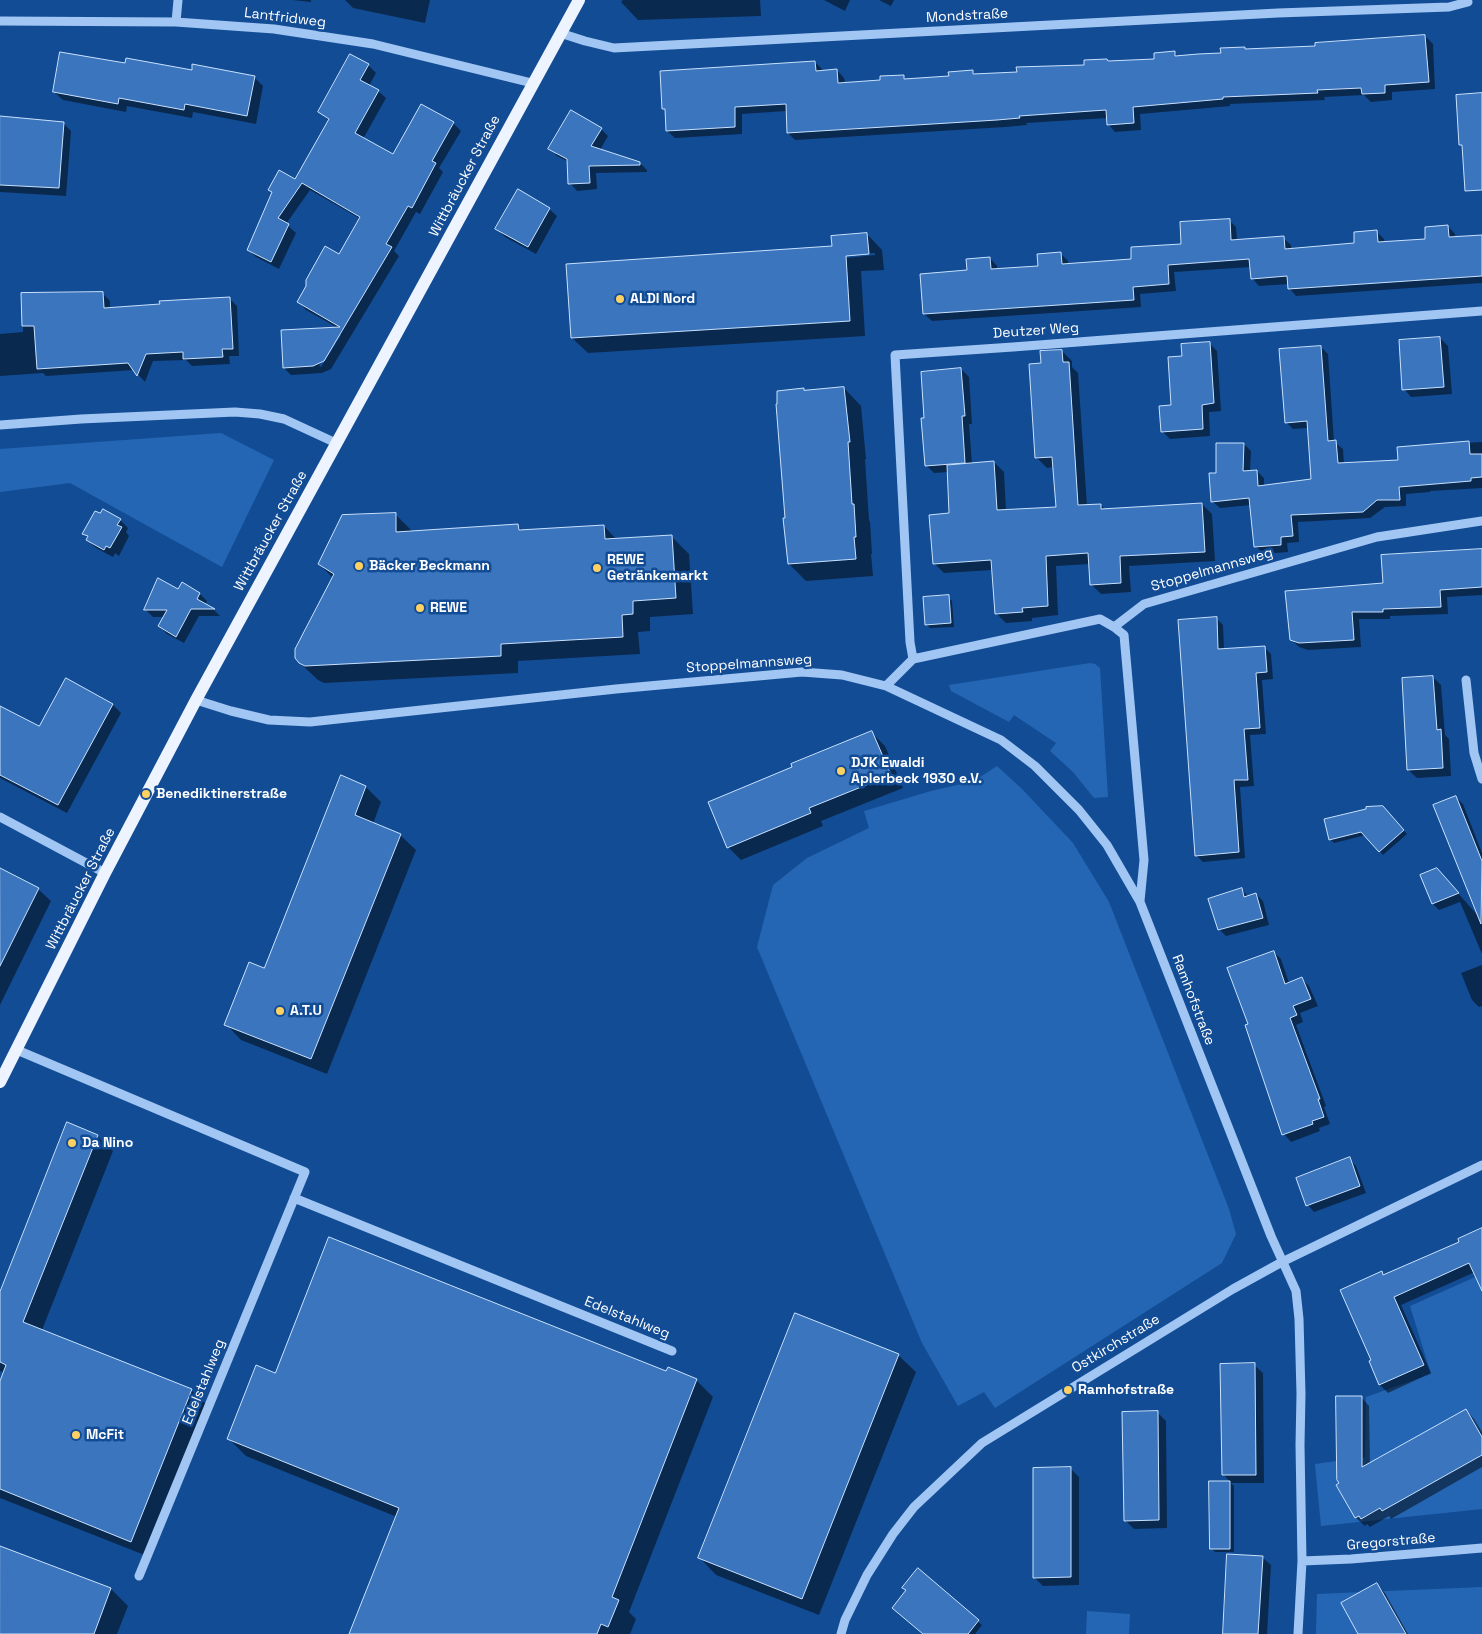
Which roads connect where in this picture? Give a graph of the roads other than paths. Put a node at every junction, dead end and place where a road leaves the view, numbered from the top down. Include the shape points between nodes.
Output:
1 (178, 0) edge
2 (579, 0) edge
3 (1468, 1) edge
4 (0, 21) edge
5 (176, 22) junction
6 (560, 33) junction
7 (532, 83) junction
8 (1482, 311) edge
9 (0, 425) edge
10 (336, 443) junction
11 (1482, 521) edge
12 (1114, 626) junction
13 (913, 659) junction
14 (1466, 680) dead end
15 (886, 686) junction
16 (196, 700) junction
17 (1482, 779) edge
18 (0, 817) edge
19 (105, 873) junction
20 (1140, 902) junction
21 (17, 1050) junction
22 (0, 1082) edge
23 (1482, 1165) edge
24 (294, 1198) junction
25 (1282, 1262) junction
26 (672, 1351) dead end
27 (1482, 1548) edge
28 (1302, 1561) junction
29 (139, 1576) dead end
30 (841, 1634) edge
31 (1298, 1634) edge

1 - 5 street
2 - 6 main road, Wittbräucker Straße
3 - 6 street, Mondstraße via 1448,7 614,48
4 - 5 street, Lantfridweg
5 - 7 street, Lantfridweg via 274,29 373,44
6 - 7 main road, Wittbräucker Straße
7 - 10 main road, Wittbräucker Straße
8 - 13 street, Deutzer Weg via 895,355
9 - 10 street via 235,412 284,420
10 - 16 main road, Wittbräucker Straße
11 - 12 street, Stoppelmannsweg via 1377,537 1144,604
12 - 13 street via 1100,619
12 - 20 street, Ramhofstraße via 1124,635 1144,860
13 - 15 street
14 - 17 street via 1474,753
15 - 16 street, Stoppelmannsweg via 842,675 802,672 310,722 262,718
15 - 20 street, Ramhofstraße via 1001,740 1035,766 1079,810 1107,845
16 - 19 main road, Wittbräucker Straße
18 - 19 street
19 - 21 main road, Wittbräucker Straße
20 - 25 street, Ramhofstraße
21 - 22 main road, Wittbräucker Straße
21 - 24 street, Edelstahlweg via 305,1172
23 - 25 street, Ostkirchstraße
24 - 26 street, Edelstahlweg
24 - 29 street, Edelstahlweg
25 - 28 street, Ramhofstraße via 1296,1291 1299,1319
25 - 30 street, Ostkirchstraße via 982,1443 914,1507 893,1534 867,1575
27 - 28 street, Gregorstraße
28 - 31 street, Ramhofstraße

